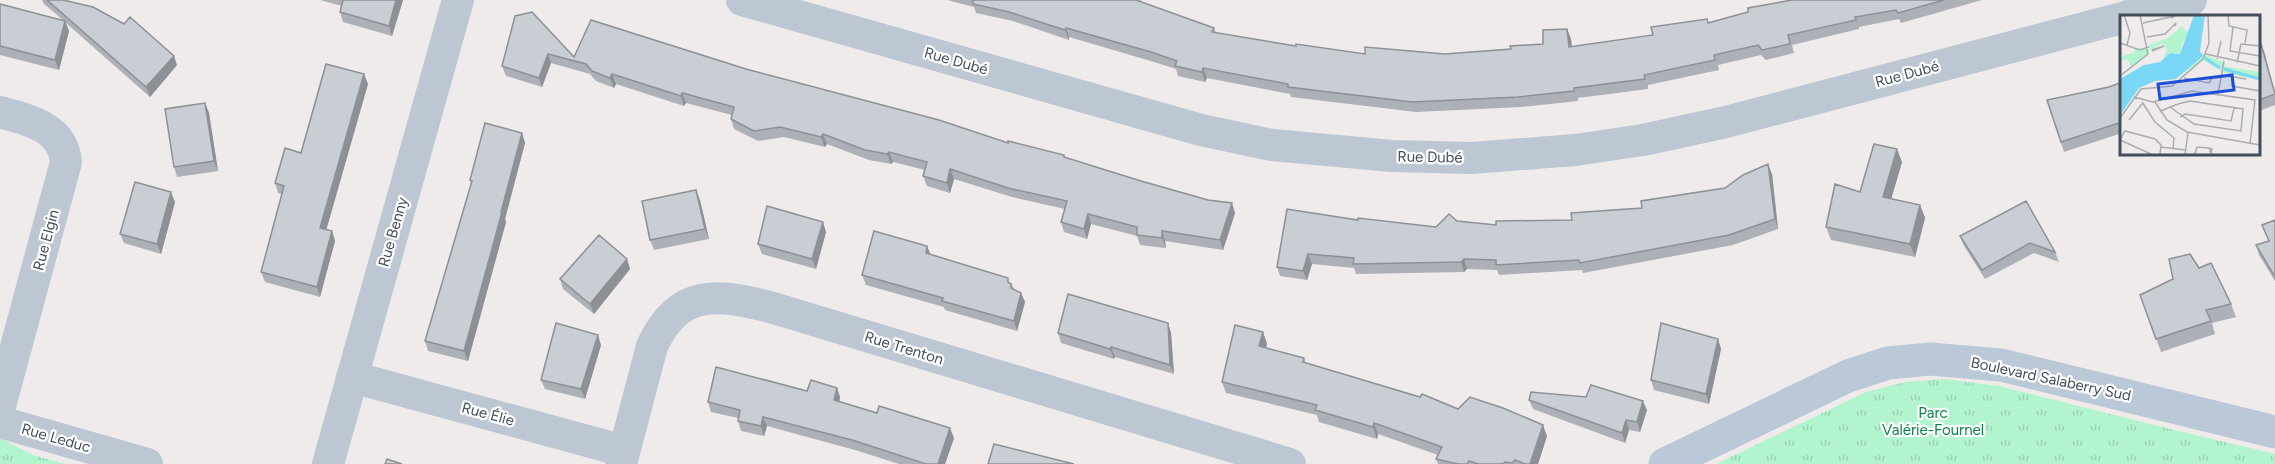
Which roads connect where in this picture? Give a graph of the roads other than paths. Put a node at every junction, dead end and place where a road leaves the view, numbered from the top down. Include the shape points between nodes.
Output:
1 (458, 0) edge
2 (742, 0) edge
3 (2191, 0) edge
4 (2132, 15) edge
5 (2120, 19) edge
6 (0, 112) edge
7 (352, 377) junction
8 (0, 406) edge
9 (0, 422) edge
10 (2275, 432) edge
11 (622, 458) edge
12 (147, 464) edge
13 (328, 464) edge
14 (1290, 464) edge
15 (1665, 464) edge

1 - 7 street, Rue Benny
2 - 5 street, Rue Dubé via 1210,132 1309,150 1432,158 1541,154 1673,134
3 - 4 street
6 - 8 street, Rue Elgin via 43,126 54,134 66,162
7 - 11 street, Rue Élie
7 - 13 street, Rue Benny
9 - 12 street, Rue Leduc
10 - 15 street, Boulevard Salaberry Sud via 2001,365 1930,359 1888,363 1848,376
11 - 14 street, Rue Trenton via 658,332 688,303 717,297 770,308

